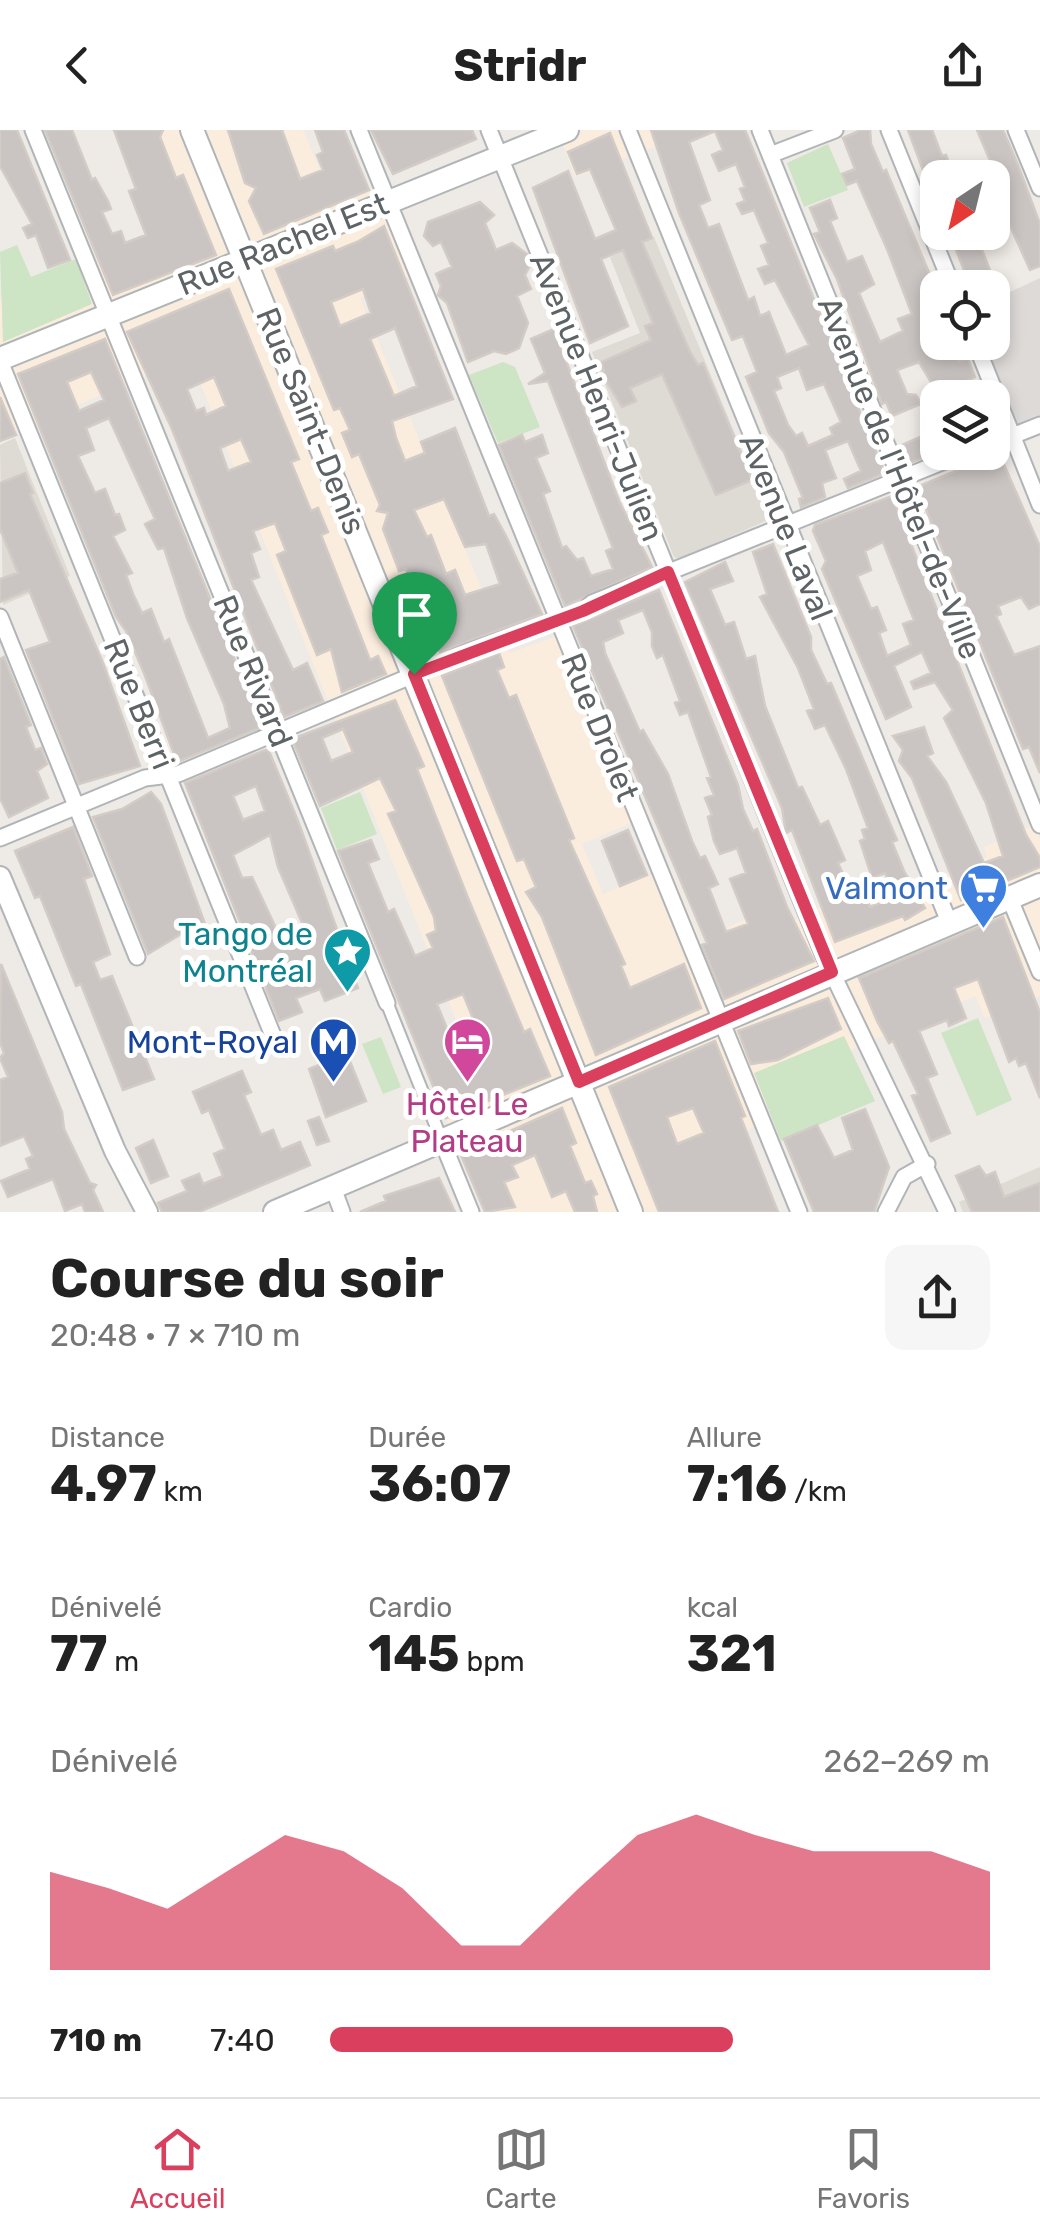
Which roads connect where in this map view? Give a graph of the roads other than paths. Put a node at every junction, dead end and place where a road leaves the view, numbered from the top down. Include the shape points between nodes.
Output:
1 (33, 130) edge
2 (192, 130) edge
3 (358, 130) edge
4 (489, 130) edge
5 (566, 130) edge
6 (628, 130) edge
7 (760, 130) edge
8 (835, 130) edge
9 (889, 130) edge
10 (1016, 130) edge
11 (770, 155) junction
12 (500, 156) junction
13 (1040, 188) edge
14 (388, 202) junction
15 (245, 259) junction
16 (945, 270) edge
17 (109, 316) junction
18 (0, 360) edge
19 (982, 360) edge
20 (1040, 424) edge
21 (1012, 436) junction
22 (925, 470) edge
23 (902, 480) junction
24 (1040, 504) edge
25 (786, 528) junction
26 (668, 572) junction
27 (0, 617) edge
28 (556, 620) junction
29 (414, 674) junction
30 (278, 734) junction
31 (168, 776) junction
32 (77, 807) junction
33 (1040, 826) edge
34 (0, 838) edge
35 (0, 878) edge
36 (1040, 885) edge
37 (1010, 897) junction
38 (950, 922) junction
39 (137, 957) dead end
40 (832, 972) junction
41 (1040, 972) edge
42 (387, 1002) joint
43 (720, 1020) junction
44 (278, 1048) dead end
45 (579, 1082) junction
46 (442, 1141) junction
47 (115, 1151) junction
48 (927, 1164) junction
49 (333, 1188) junction
50 (133, 1212) edge
51 (147, 1212) edge
52 (275, 1212) edge
53 (342, 1212) edge
54 (471, 1212) edge
55 (631, 1212) edge
56 (798, 1212) edge
57 (886, 1212) edge
58 (948, 1212) edge

1 - 17 street, Rue Rivard
2 - 15 main road, Rue Saint-Denis
3 - 14 street, Rue Drolet
4 - 12 street, Avenue Henri-Julien
5 - 12 main road, Rue Rachel Est
6 - 25 street, Avenue Laval
7 - 11 street, Avenue de l'Hôtel-de-Ville
8 - 11 street
9 - 16 street
10 - 13 street
11 - 23 street, Avenue de l'Hôtel-de-Ville
12 - 14 main road, Rue Rachel Est
12 - 26 street, Avenue Henri-Julien
14 - 15 main road, Rue Rachel Est
14 - 28 street, Rue Drolet
15 - 17 main road, Rue Rachel Est
15 - 29 main road, Rue Saint-Denis
17 - 18 main road, Rue Rachel Est
17 - 30 street, Rue Rivard
18 - 31 street, Rue Berri
19 - 21 street
20 - 21 street
21 - 24 street
22 - 23 street
23 - 25 street
23 - 33 street, Avenue de l'Hôtel-de-Ville
25 - 26 street
25 - 38 street, Avenue Laval
26 - 28 street
26 - 40 street, Avenue Henri-Julien
27 - 32 street
28 - 29 street
28 - 43 street, Rue Drolet
29 - 30 street
29 - 45 main road, Rue Saint-Denis
30 - 31 street
30 - 42 street, Rue Rivard
31 - 32 street via 146,778
31 - 44 street, Rue Berri
32 - 34 street
32 - 39 street
35 - 47 street
36 - 37 main road
37 - 38 main road
37 - 41 street
38 - 40 main road
40 - 43 main road
40 - 48 street, Avenue Henri-Julien
42 - 46 street, Rue Rivard
43 - 45 main road
43 - 56 street, Rue Drolet
45 - 46 main road
45 - 55 main road, Rue Saint-Denis
46 - 49 main road
46 - 54 street, Rue Rivard
47 - 50 street
47 - 51 street
48 - 57 street via 904,1177
48 - 58 street, Avenue Henri-Julien
49 - 52 main road
49 - 53 street

